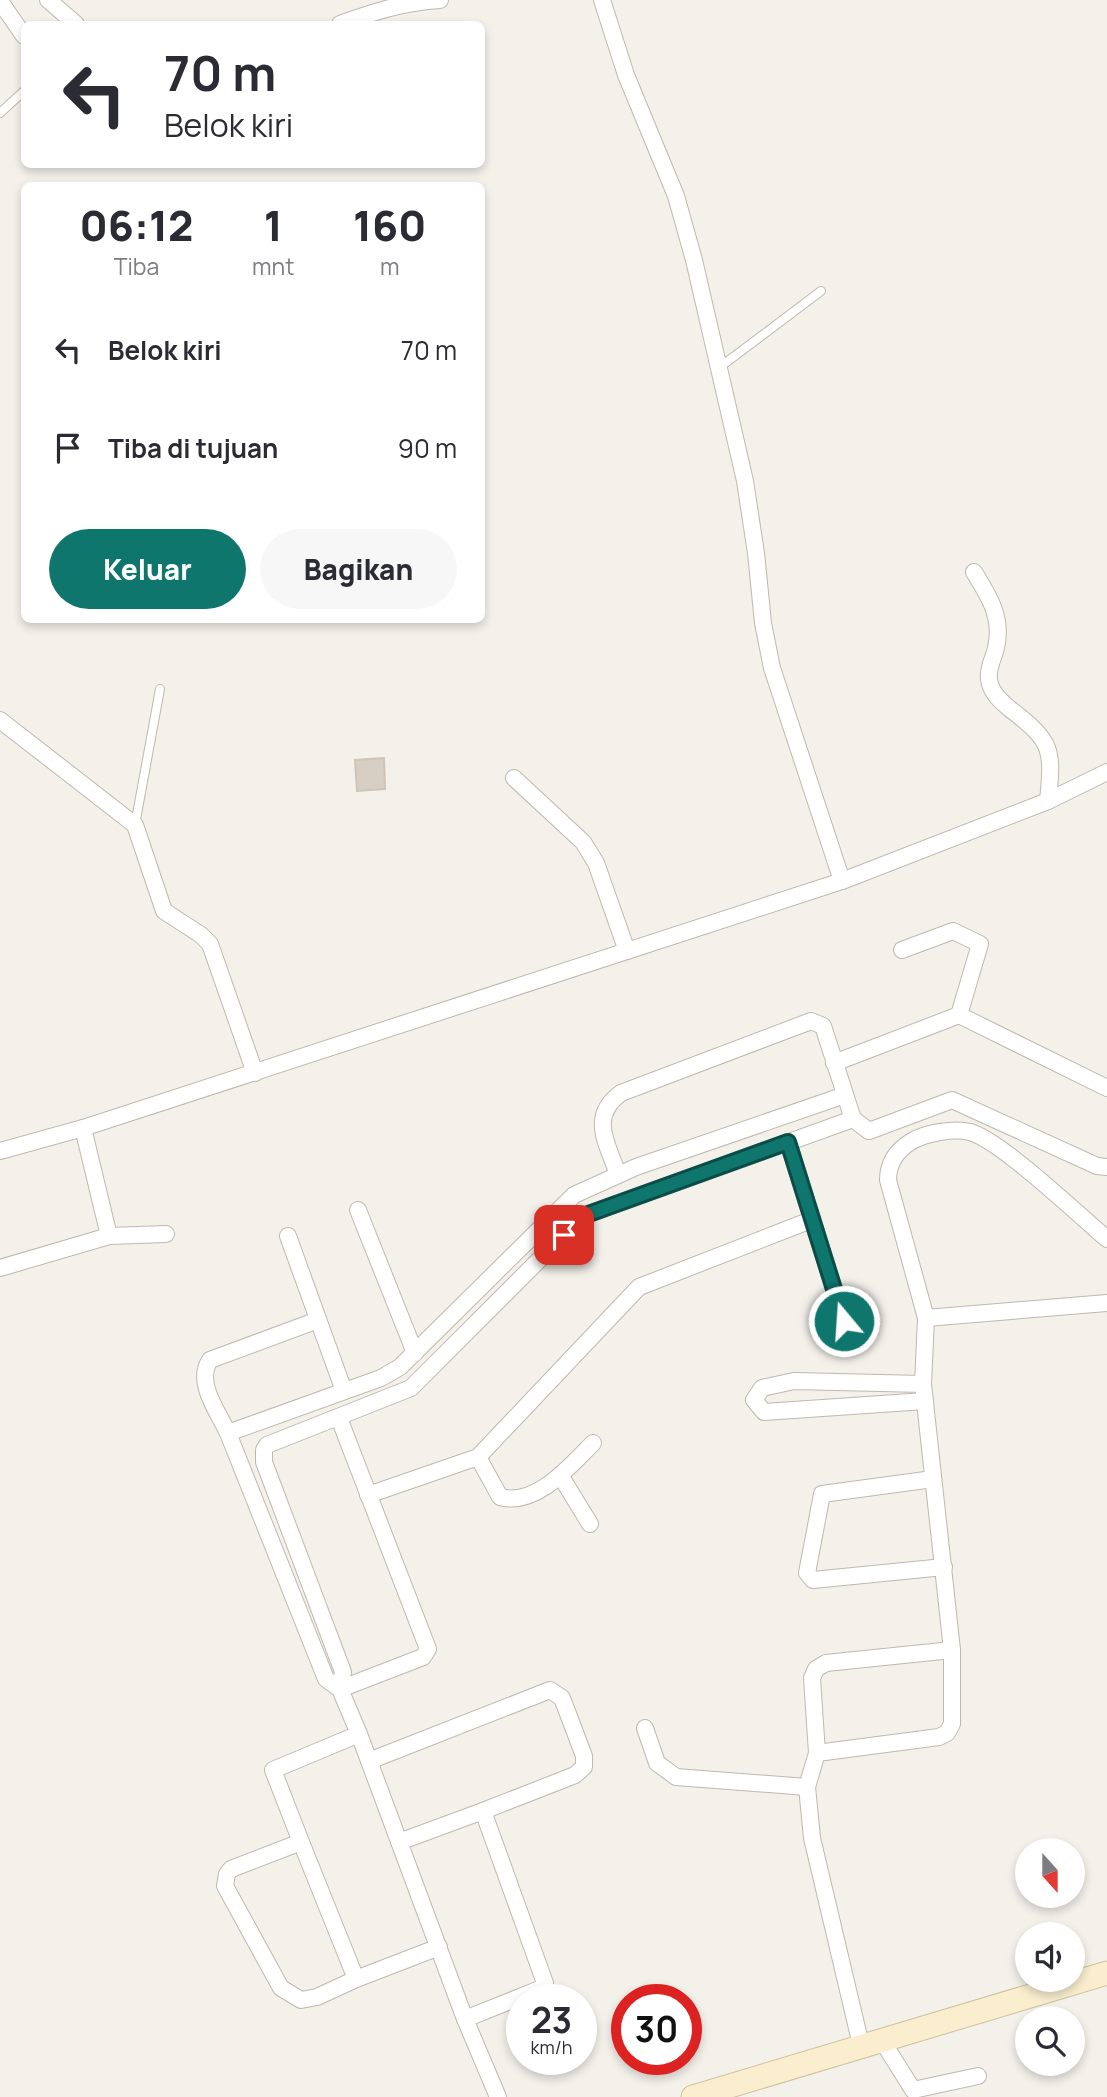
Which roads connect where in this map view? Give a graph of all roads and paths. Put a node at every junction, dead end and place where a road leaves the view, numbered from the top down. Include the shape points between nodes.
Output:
1 (48, 0) edge
2 (440, 0) edge
3 (602, 0) edge
4 (0, 1) edge
5 (72, 21) edge
6 (348, 21) edge
7 (21, 32) edge
8 (21, 95) edge
9 (0, 113) edge
10 (821, 291) dead end
11 (720, 367) junction
12 (974, 572) dead end
13 (160, 689) dead end
14 (0, 720) edge
15 (1107, 772) edge
16 (514, 779) dead end
17 (1048, 801) junction
18 (135, 825) junction
19 (842, 881) junction
20 (902, 950) dead end
21 (627, 951) junction
22 (959, 1015) junction
23 (834, 1063) junction
24 (255, 1073) junction
25 (1107, 1088) edge
26 (845, 1095) junction
27 (853, 1119) junction
28 (83, 1128) junction
29 (788, 1142) junction
30 (0, 1151) edge
31 (636, 1167) junction
32 (1107, 1167) edge
33 (618, 1175) junction
34 (645, 1193) junction
35 (358, 1210) dead end
36 (811, 1220) junction
37 (166, 1234) dead end
38 (108, 1236) junction
39 (288, 1237) dead end
40 (1107, 1239) edge
41 (0, 1268) edge
42 (1107, 1303) edge
43 (926, 1318) junction
44 (318, 1320) junction
45 (844, 1321) dead end
46 (415, 1353) junction
47 (381, 1378) junction
48 (830, 1382) junction
49 (344, 1391) junction
50 (924, 1392) junction
51 (388, 1398) junction
52 (831, 1407) junction
53 (339, 1418) junction
54 (228, 1433) junction
55 (593, 1443) dead end
56 (478, 1457) junction
57 (560, 1475) junction
58 (933, 1479) junction
59 (368, 1495) junction
60 (590, 1524) dead end
61 (944, 1567) junction
62 (952, 1650) junction
63 (340, 1689) junction
64 (645, 1728) dead end
65 (359, 1734) junction
66 (817, 1753) junction
67 (369, 1761) junction
68 (807, 1787) junction
69 (483, 1811) junction
70 (301, 1842) junction
71 (400, 1842) junction
72 (439, 1947) junction
73 (1107, 1973) edge
74 (356, 1979) junction
75 (465, 2019) junction
76 (871, 2042) junction
77 (978, 2076) dead end
78 (498, 2097) edge
79 (693, 2097) edge

1 - 5 street
2 - 6 street via 413,1
3 - 11 street via 626,75 676,196
4 - 7 street
8 - 9 lane
10 - 11 lane
11 - 19 street via 745,481 772,668
12 - 17 street via 994,605 998,628 988,674 990,685 996,696 1041,735 1049,749
13 - 18 lane
14 - 18 street
15 - 17 street
16 - 21 street via 583,842 596,863
17 - 19 street
18 - 24 street via 164,911 210,944
19 - 21 street
20 - 22 street via 953,931 980,944
21 - 24 street
22 - 23 street
22 - 25 street
23 - 26 street
23 - 33 street via 823,1026 811,1021 621,1093 608,1105 601,1124
24 - 28 street
26 - 27 street
26 - 31 street
27 - 29 street
27 - 32 street via 869,1131 952,1100
28 - 30 street
28 - 38 street
29 - 34 street
29 - 36 street
31 - 33 street
31 - 34 street
33 - 46 street via 574,1195
34 - 51 street via 583,1216 411,1388
35 - 46 street
36 - 45 street
36 - 56 street via 639,1287
37 - 38 street
38 - 41 street
39 - 44 street
40 - 43 street via 999,1148 970,1132 939,1132 918,1138 900,1148 888,1170 888,1180
42 - 43 street
43 - 50 street
44 - 49 street
44 - 54 street via 211,1360 205,1385
46 - 47 street
47 - 49 street
47 - 51 street
48 - 50 street
48 - 52 street
48 - 52 street via 771,1384 754,1400 764,1412
49 - 54 street
50 - 52 street
50 - 58 street
51 - 53 street
53 - 59 street
53 - 63 street via 272,1442 263,1456 343,1672
54 - 63 street via 326,1679
55 - 57 street
56 - 57 street via 500,1497 512,1500 523,1499
56 - 59 street
57 - 60 street
58 - 61 street
58 - 61 street via 822,1494 807,1573 813,1580
59 - 63 street via 428,1649 423,1657
61 - 62 street
62 - 66 street via 952,1724 947,1733
62 - 66 street via 826,1663 816,1669 812,1678
63 - 65 street
64 - 68 street via 657,1763 676,1777
65 - 67 street
65 - 70 street via 273,1769
66 - 68 street
67 - 69 street via 545,1691 559,1693 584,1756 581,1772
67 - 71 street
68 - 76 street via 823,1892
69 - 71 street
69 - 75 street via 545,1983
70 - 74 street
70 - 74 street via 236,1866 227,1874 225,1886 286,1994 308,2000
71 - 72 street
72 - 74 street
72 - 75 street
73 - 76 street
75 - 78 street
76 - 77 street via 913,2090
76 - 79 street

